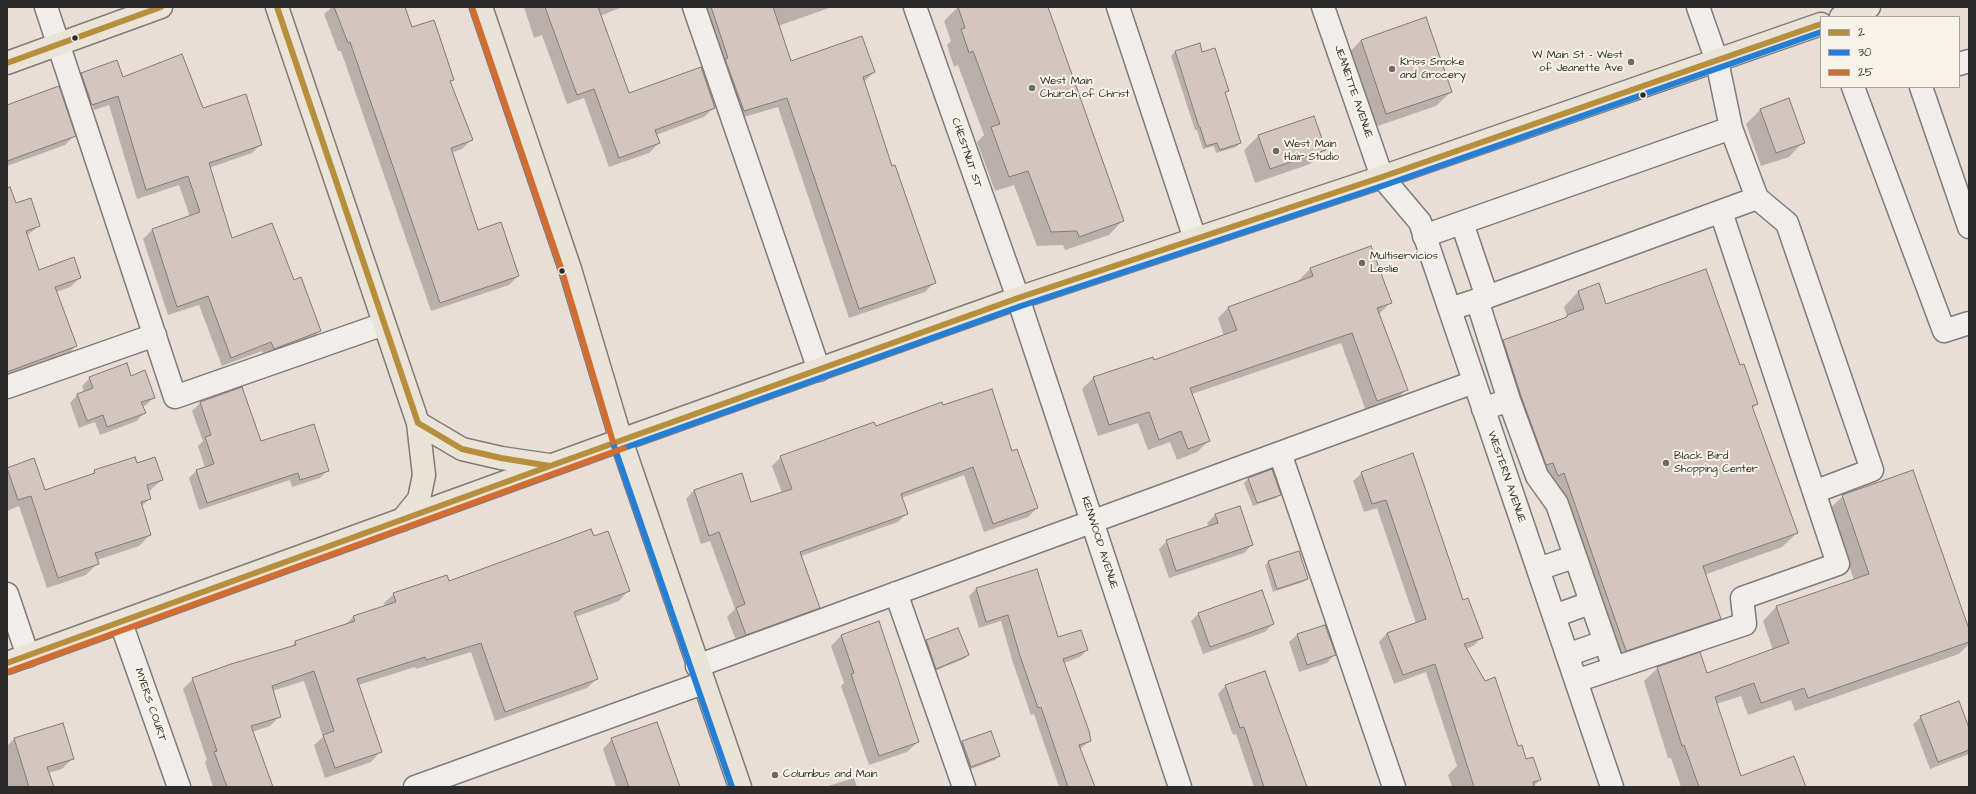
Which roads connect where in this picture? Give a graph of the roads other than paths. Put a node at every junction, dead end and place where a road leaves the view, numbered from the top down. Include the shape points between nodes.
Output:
1 (46, 7) edge
2 (161, 7) edge
3 (276, 7) edge
4 (481, 7) edge
5 (694, 7) edge
6 (915, 7) edge
7 (1118, 7) edge
8 (1323, 7) edge
9 (1698, 7) edge
10 (1869, 7) edge
11 (1844, 16) edge
12 (1820, 24) edge
13 (59, 44) junction
14 (1717, 61) junction
15 (7, 63) edge
16 (1853, 88) edge
17 (1921, 88) edge
18 (1731, 128) junction
19 (1382, 177) junction
20 (1757, 198) junction
21 (1721, 212) junction
22 (1462, 223) junction
23 (1969, 227) edge
24 (1424, 236) junction
25 (1195, 239) junction
26 (1018, 298) junction
27 (1482, 298) junction
28 (1450, 309) junction
29 (1969, 322) edge
30 (384, 324) junction
31 (155, 335) junction
32 (819, 370) junction
33 (1474, 382) junction
34 (7, 387) edge
35 (1509, 400) junction
36 (1483, 409) junction
37 (418, 424) junction
38 (621, 440) junction
39 (1280, 452) junction
40 (550, 466) junction
41 (1814, 492) junction
42 (402, 520) junction
43 (1092, 521) junction
44 (1574, 557) junction
45 (1538, 570) junction
46 (896, 593) junction
47 (7, 594) edge
48 (1590, 603) junction
49 (1554, 616) junction
50 (120, 623) junction
51 (1604, 642) junction
52 (1567, 655) junction
53 (28, 656) junction
54 (7, 663) edge
55 (1614, 668) junction
56 (700, 674) junction
57 (1576, 681) junction
58 (178, 787) edge
59 (415, 787) edge
60 (740, 787) edge
61 (964, 787) edge
62 (1180, 787) edge
63 (1394, 787) edge
64 (1612, 787) edge

1 - 13 street
2 - 13 main road
3 - 30 main road
4 - 38 main road via 570,268
5 - 32 street
6 - 26 street, CHESTNUT ST
7 - 25 street
8 - 19 street, JEANETTE AVENUE
9 - 14 street
10 - 11 main road
12 - 14 main road
13 - 15 main road
13 - 31 street
14 - 18 street
14 - 19 main road
16 - 29 street via 1944,331
17 - 23 street
18 - 20 street
18 - 22 street
19 - 24 street, WESTERN AVENUE via 1420,222
19 - 25 main road
20 - 21 street
20 - 41 street via 1787,223 1872,470
21 - 27 street
21 - 41 street
22 - 24 street
22 - 27 street
24 - 28 street, WESTERN AVENUE
25 - 26 main road
26 - 32 main road
26 - 43 street, KENWOOD AVENUE
27 - 28 street
27 - 35 street
28 - 33 street, WESTERN AVENUE
30 - 31 street via 175,397
30 - 37 main road
31 - 34 street
32 - 38 main road
33 - 36 street, WESTERN AVENUE
33 - 39 street
35 - 36 street
35 - 44 street via 1537,476 1557,504
36 - 45 street, WESTERN AVENUE
37 - 40 main road via 462,448
37 - 42 main road via 424,475 419,499
38 - 40 main road
38 - 56 main road
39 - 43 street
39 - 63 street
40 - 42 main road
41 - 55 street via 1838,564 1742,598 1745,624
42 - 50 main road
43 - 46 street
43 - 62 street, KENWOOD AVENUE
44 - 45 street
44 - 48 street
45 - 49 street, WESTERN AVENUE
46 - 56 street
46 - 61 street
47 - 53 street
48 - 49 street
48 - 51 street
49 - 52 street, WESTERN AVENUE
50 - 53 main road
50 - 58 street, MYERS COURT
51 - 52 street
51 - 55 street
52 - 57 street, WESTERN AVENUE
53 - 54 main road
55 - 57 street
56 - 59 street
56 - 60 main road
57 - 64 street, WESTERN AVENUE

